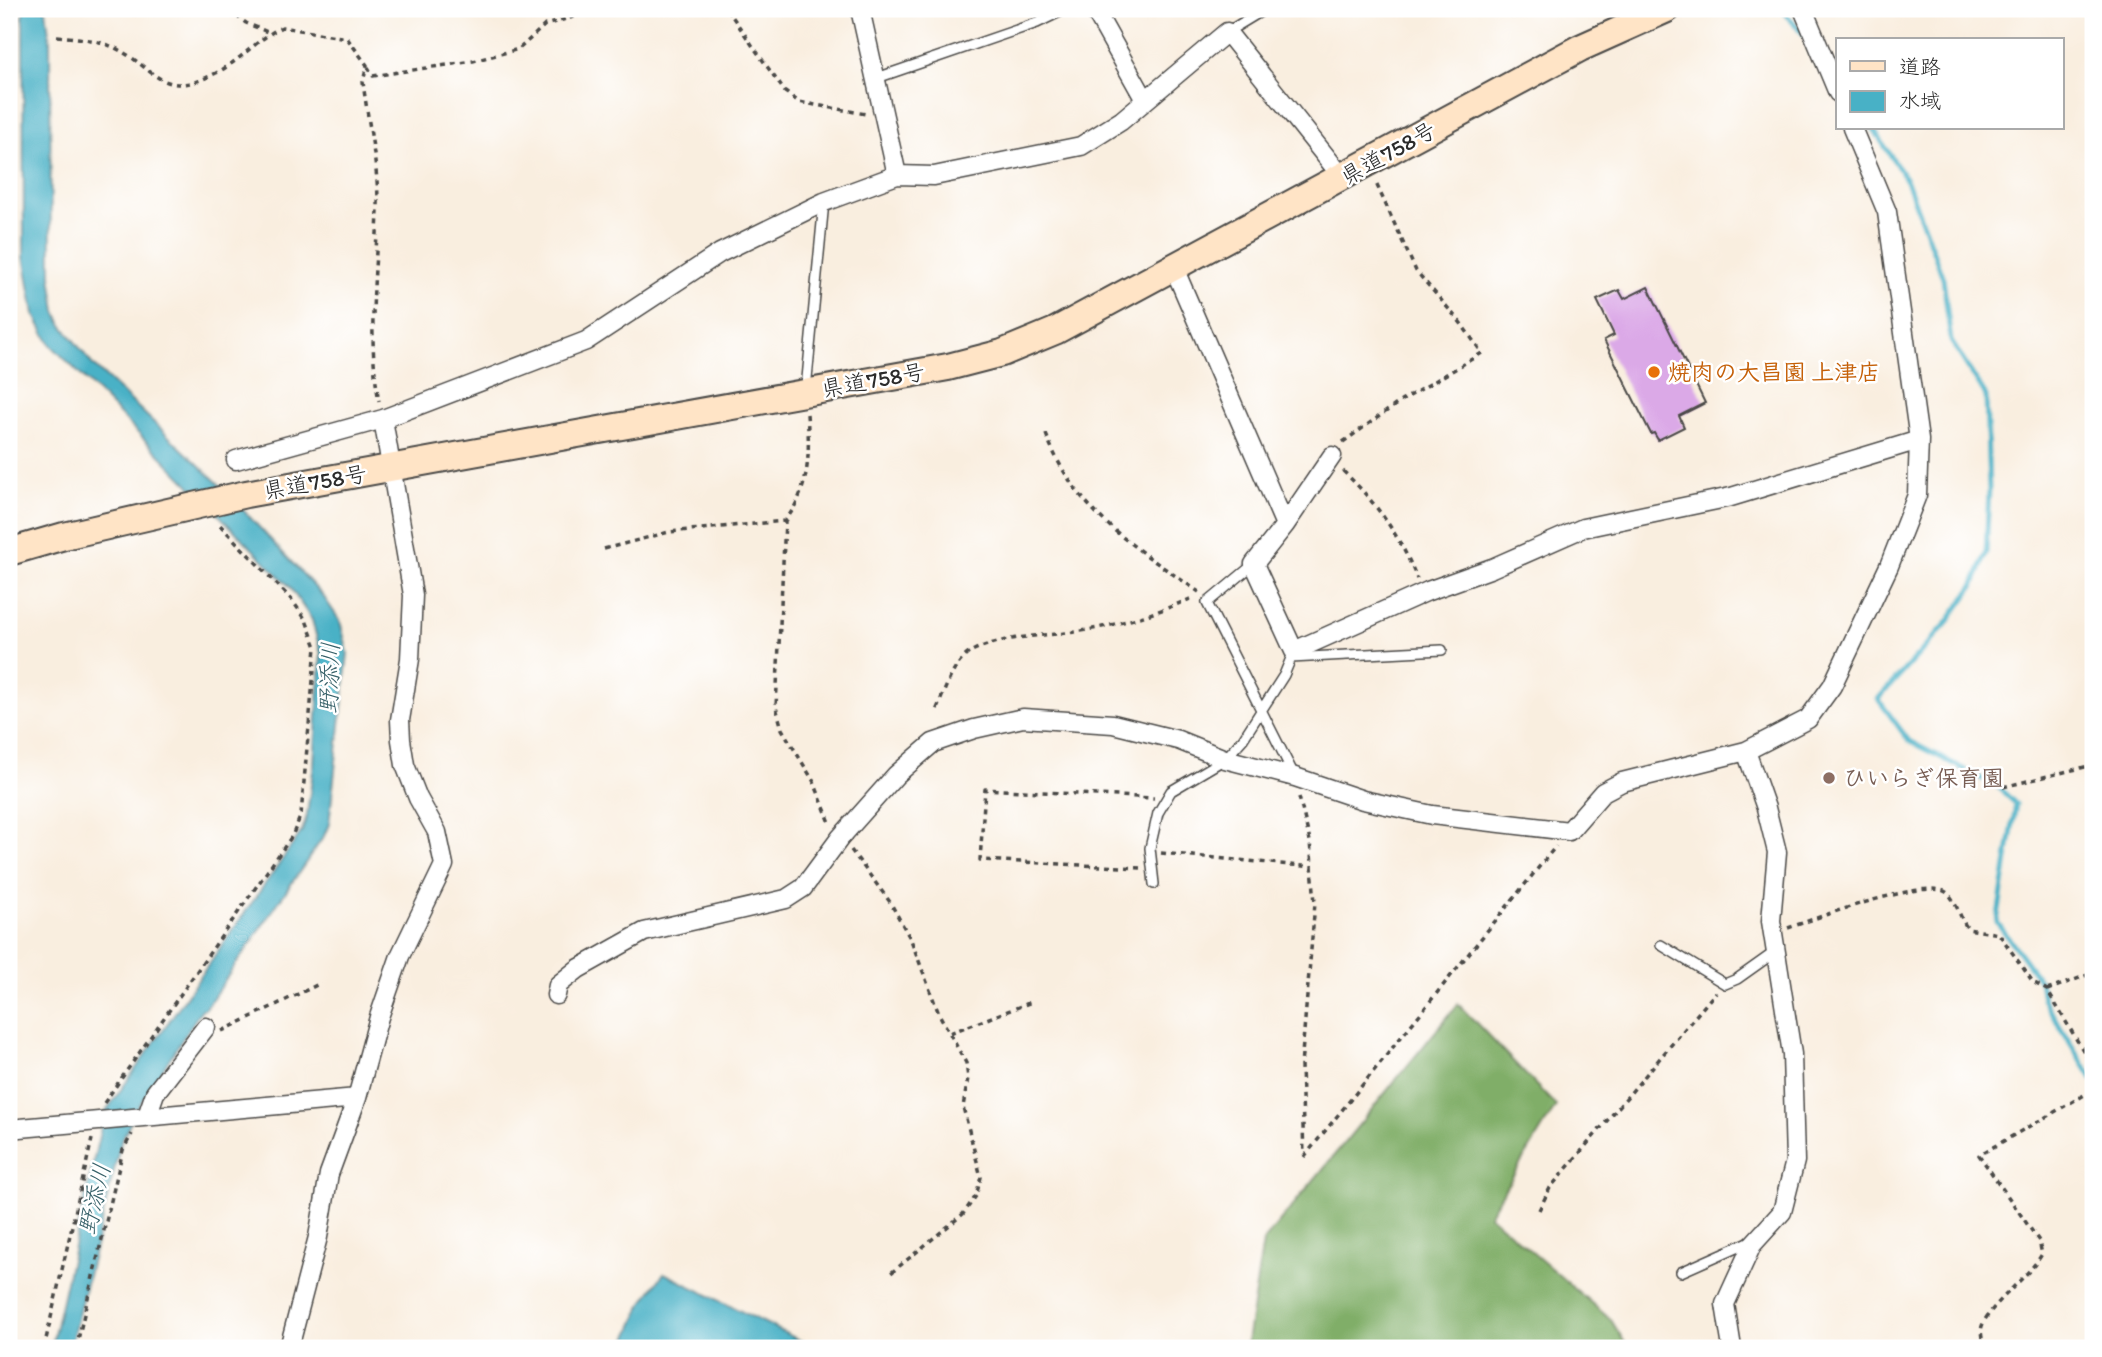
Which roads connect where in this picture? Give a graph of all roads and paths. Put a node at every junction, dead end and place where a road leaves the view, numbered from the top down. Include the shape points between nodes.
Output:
1 (228, 9) edge
2 (601, 9) edge
3 (727, 9) edge
4 (860, 9) edge
5 (1066, 9) edge
6 (1094, 9) edge
7 (1265, 9) edge
8 (1667, 9) edge
9 (1803, 9) edge
10 (1227, 32) junction
11 (271, 33) junction
12 (57, 36) dead end
13 (367, 65) junction
14 (874, 79) junction
15 (1836, 88) edge
16 (1145, 100) junction
17 (883, 122) junction
18 (1853, 130) edge
19 (1371, 173) dead end
20 (897, 175) junction
21 (1343, 178) junction
22 (824, 202) junction
23 (1174, 268) junction
24 (806, 391) junction
25 (383, 419) junction
26 (1046, 434) dead end
27 (1919, 440) junction
28 (1330, 459) junction
29 (236, 460) dead end
30 (389, 469) junction
31 (785, 521) junction
32 (216, 522) dead end
33 (1285, 525) junction
34 (604, 549) dead end
35 (9, 552) edge
36 (1254, 564) junction
37 (1423, 593) junction
38 (1442, 650) dead end
39 (1293, 654) junction
40 (1261, 707) junction
41 (937, 709) dead end
42 (1746, 751) junction
43 (1225, 759) junction
44 (2093, 765) edge
45 (1295, 777) junction
46 (2003, 787) dead end
47 (1167, 798) junction
48 (1569, 831) junction
49 (840, 838) junction
50 (1150, 852) junction
51 (1312, 867) junction
52 (1152, 869) junction
53 (1154, 884) dead end
54 (1774, 942) junction
55 (1661, 945) dead end
56 (2093, 973) edge
57 (321, 983) dead end
58 (1725, 984) junction
59 (2047, 990) junction
60 (556, 995) dead end
61 (1034, 1001) dead end
62 (202, 1033) joint
63 (950, 1033) junction
64 (2093, 1067) edge
65 (2093, 1090) edge
66 (357, 1098) junction
67 (142, 1117) junction
68 (95, 1120) junction
69 (9, 1129) edge
70 (1539, 1210) dead end
71 (1759, 1238) junction
72 (1681, 1272) dead end
73 (891, 1273) dead end
74 (44, 1348) edge
75 (76, 1348) edge
76 (289, 1348) edge
77 (1732, 1348) edge
78 (1984, 1348) edge

1 - 11 path
2 - 13 path via 545,25 519,49 473,61 373,76
3 - 17 path via 785,92 799,102 862,113
4 - 14 street
5 - 14 lane
6 - 16 street
7 - 10 lane
8 - 21 main road, 県道758号 via 1580,48
9 - 15 street
10 - 16 street
10 - 21 street
11 - 12 path via 215,74 179,83 167,83 146,72 117,48
11 - 13 path via 282,27 347,38
13 - 25 path via 363,82 378,206 373,368
14 - 17 street
16 - 20 street via 1081,146 934,176
17 - 20 street
18 - 27 street via 1887,212
19 - 28 path via 1416,271 1482,353 1401,401 1337,447
20 - 22 street
21 - 23 main road, 県道758号
22 - 24 lane
22 - 25 street via 720,253 586,341
23 - 24 main road, 県道758号 via 1055,331 1002,353
23 - 33 street
24 - 30 main road, 県道758号
24 - 31 path via 807,477
25 - 29 street
25 - 30 street
26 - 41 path via 1057,463 1086,504 1117,536 1202,594 1138,618 1017,638 972,651 954,670
27 - 37 street via 1731,497 1583,528
27 - 42 street via 1917,495 1832,686 1808,719
28 - 33 street
28 - 37 path via 1368,495 1411,563
30 - 35 main road, 県道758号 via 246,494
30 - 66 street via 413,595 401,740 405,765 436,832 444,865 400,957
31 - 34 path via 669,532
31 - 49 path via 776,707 782,729
32 - 68 path via 292,600 306,620 316,648 301,815 292,836
33 - 36 street
36 - 39 street
36 - 40 lane via 1207,603
37 - 39 street
38 - 39 lane
39 - 40 lane
40 - 43 lane
40 - 45 lane
42 - 48 street via 1622,782 1603,792
42 - 54 street via 1777,852
43 - 45 street
43 - 47 lane via 1171,791
43 - 49 street via 1178,740 1113,724 1023,718 933,743 896,775
44 - 46 path
45 - 48 street via 1363,800 1432,815
45 - 51 path
47 - 50 lane via 1158,813
47 - 52 path via 985,789 980,860
48 - 51 path via 1304,1157 1301,1066 1315,902
49 - 60 street via 803,888 786,899 644,932 578,969 558,985
49 - 63 path via 890,902
50 - 51 path
50 - 52 lane
52 - 53 lane
54 - 58 lane via 1737,979
54 - 59 path via 1860,903 1940,890 1948,894 1968,929 1998,934 2032,982
54 - 71 street via 1792,1054 1795,1161 1782,1212
55 - 58 lane
56 - 59 path
57 - 62 path via 232,1028
58 - 70 path via 1703,1004 1549,1188
59 - 64 path
61 - 63 path
62 - 67 street
63 - 73 path via 967,1063 963,1107 981,1177 964,1214
65 - 78 path via 1979,1155 2039,1241 2042,1254 2032,1272 1989,1314 1981,1328
66 - 67 street
66 - 76 street via 329,1174
67 - 68 street
67 - 75 path via 123,1150
68 - 69 street
68 - 74 path
71 - 72 lane
71 - 77 street via 1725,1304

